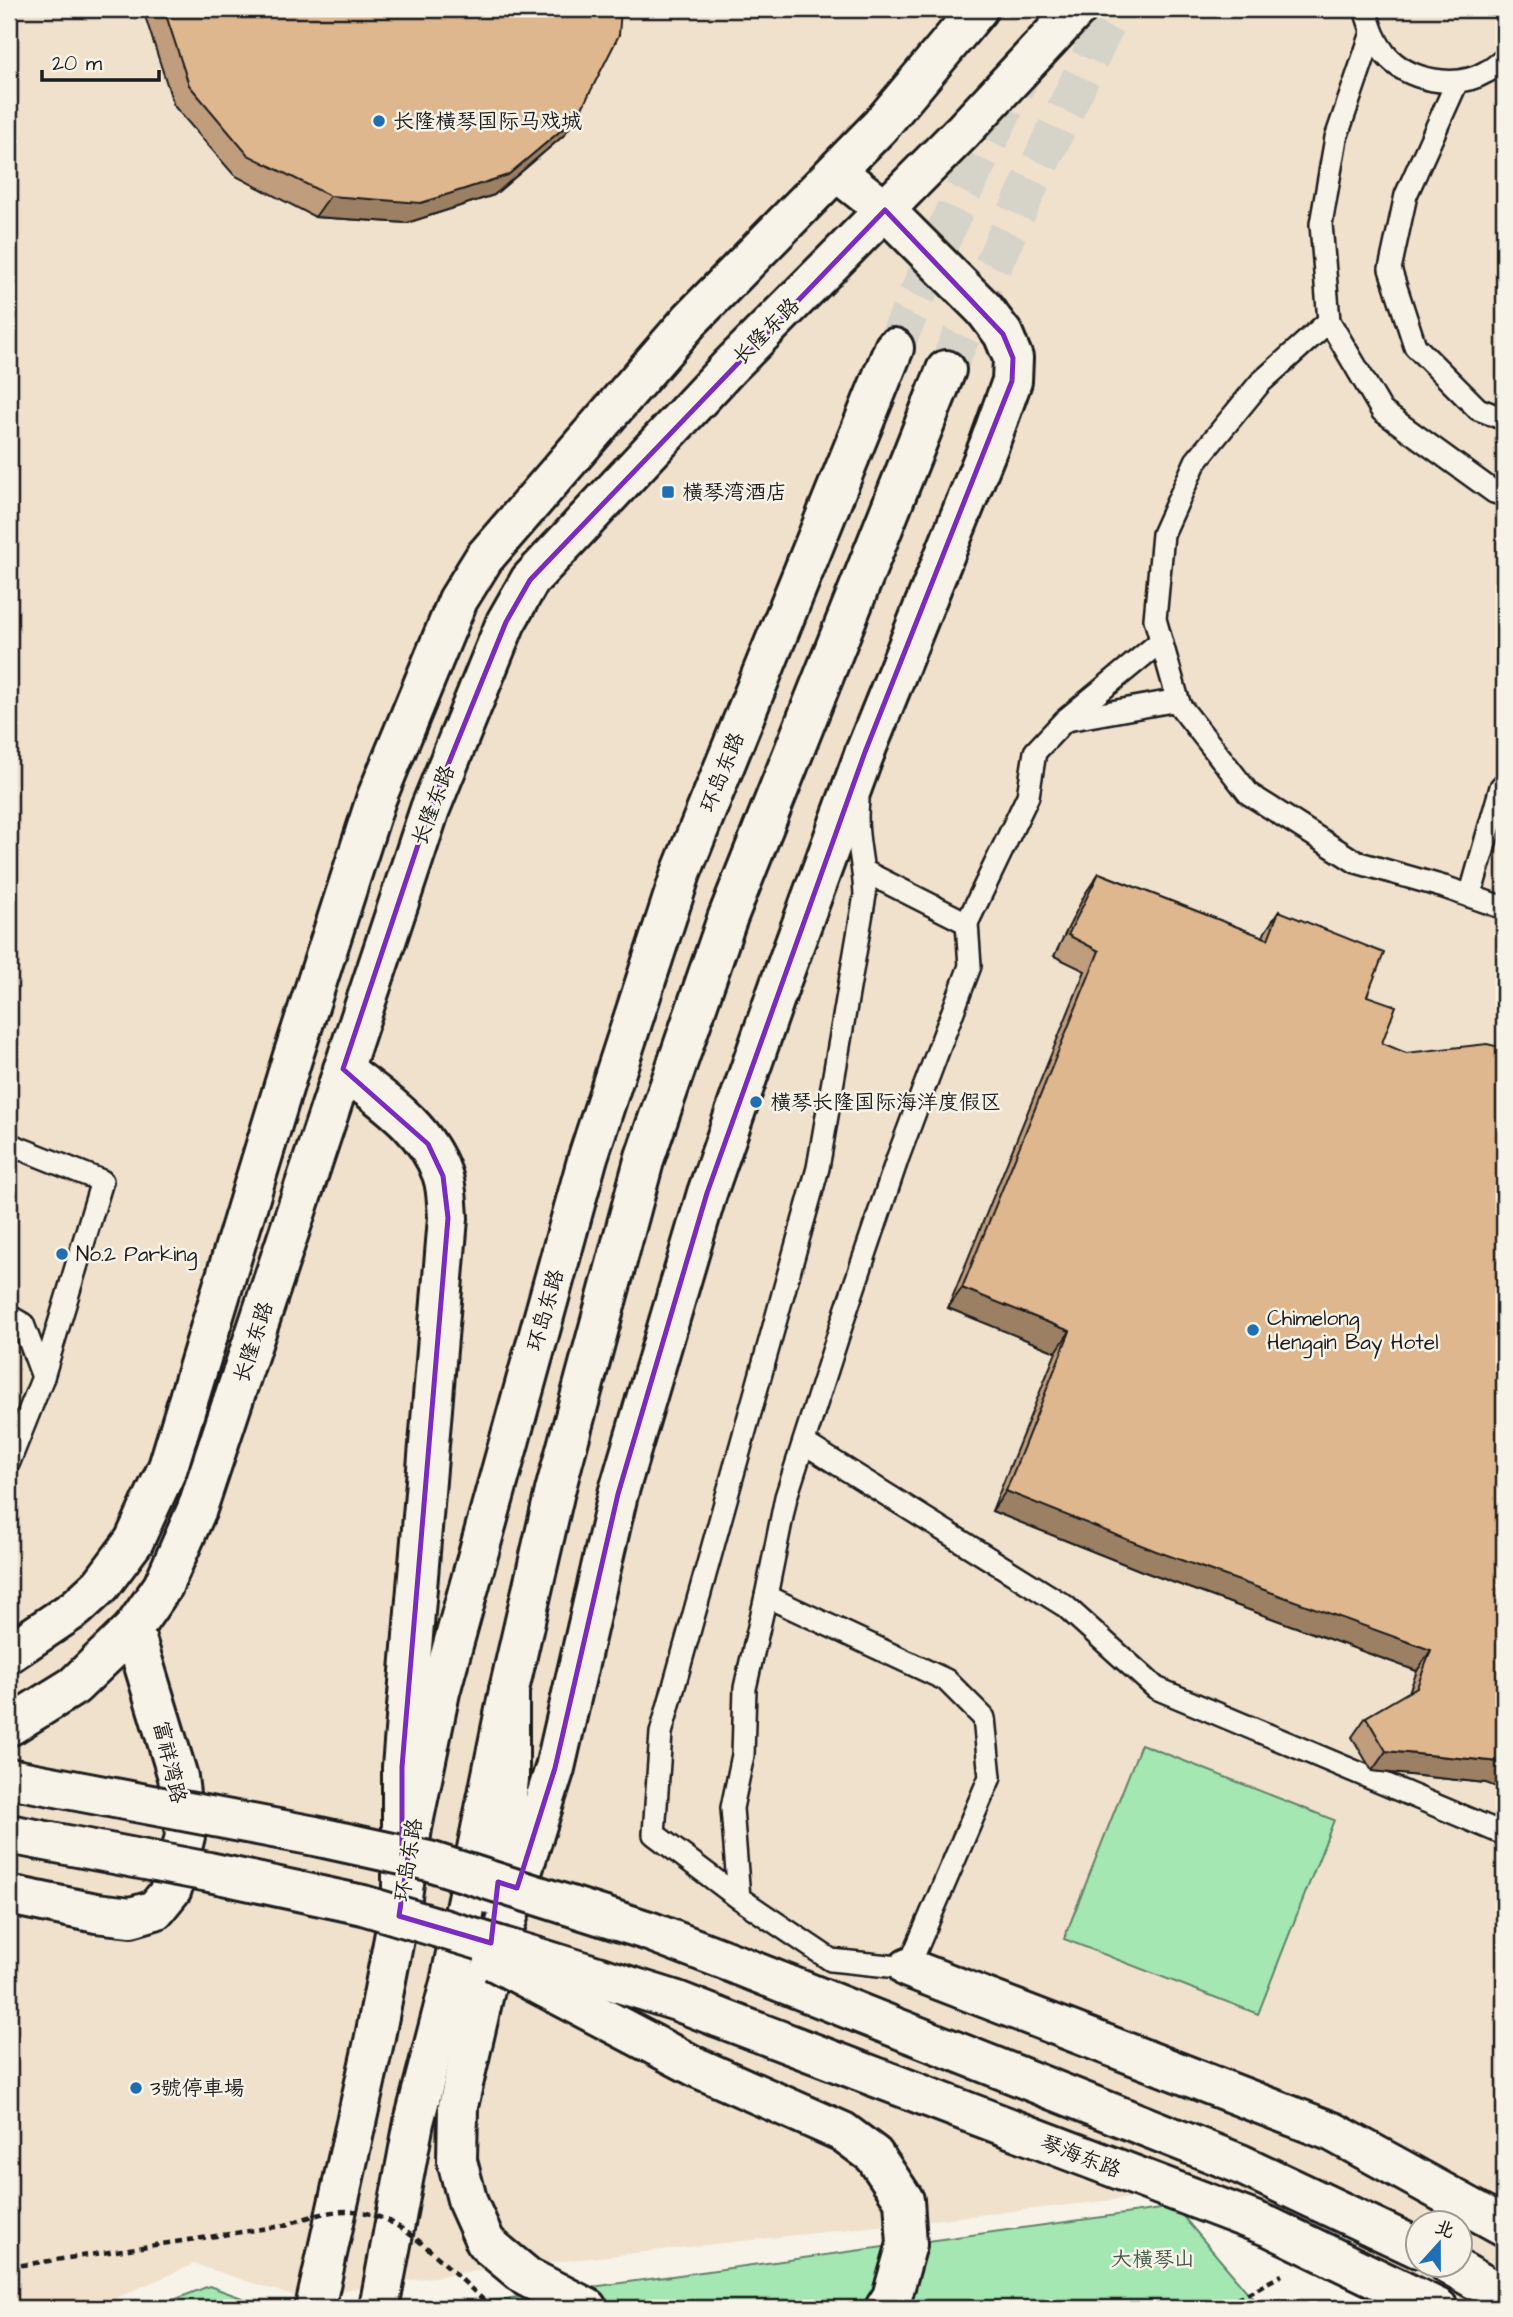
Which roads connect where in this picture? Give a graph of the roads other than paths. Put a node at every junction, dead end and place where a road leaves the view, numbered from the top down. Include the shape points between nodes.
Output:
1 (978, 9) edge
2 (1077, 9) edge
3 (1365, 9) edge
4 (1372, 33) junction
5 (1504, 59) edge
6 (1457, 82) junction
7 (837, 172) junction
8 (885, 210) junction
9 (1329, 321) junction
10 (894, 348) tunnel mouth
11 (946, 370) tunnel mouth
12 (1504, 419) edge
13 (1504, 495) edge
14 (1161, 641) junction
15 (1178, 700) junction
16 (1065, 720) junction
17 (866, 752) junction
18 (1504, 786) edge
19 (864, 871) junction
20 (1470, 896) junction
21 (1504, 908) edge
22 (967, 923) junction
23 (343, 1069) junction
24 (9, 1144) edge
25 (9, 1316) edge
26 (43, 1377) junction
27 (804, 1443) junction
28 (9, 1462) edge
29 (765, 1597) junction
30 (133, 1629) junction
31 (9, 1653) edge
32 (509, 1690) junction
33 (11, 1725) dead end
34 (9, 1778) edge
35 (9, 1834) edge
36 (1504, 1834) edge
37 (9, 1895) edge
38 (739, 1898) junction
39 (414, 1910) junction
40 (908, 1968) junction
41 (485, 1989) junction
42 (1504, 2226) edge
43 (1404, 2241) edge
44 (1472, 2278) edge
45 (1504, 2296) edge
46 (315, 2308) edge
47 (379, 2308) edge
48 (587, 2308) edge
49 (885, 2308) edge
50 (1438, 2308) edge

1 - 7 street, 长隆东路
2 - 8 street, 长隆东路
3 - 4 lane
4 - 6 lane via 1386,55 1407,71 1431,80
4 - 9 lane via 1336,138 1321,224
5 - 6 lane via 1485,74
6 - 12 lane via 1406,195 1390,270 1415,346 1478,409
7 - 8 street
7 - 31 street, 长隆东路 via 691,319 484,558 458,600 376,799 168,1467 134,1541 101,1585 76,1608
8 - 17 street via 984,309 1003,334 1013,358 1012,381
8 - 23 street, 长隆东路 via 730,366 530,580 506,622 430,809
9 - 13 lane via 1382,411
9 - 14 lane via 1260,383 1196,461 1163,534 1155,619
10 - 39 street, 环岛东路 via 681,873 588,1157 440,1692 412,1828
11 - 32 street via 727,919 645,1157 558,1478
14 - 15 lane
14 - 16 lane
15 - 16 lane
15 - 20 lane via 1249,794 1356,862
16 - 22 lane via 1035,752 1028,796
17 - 19 lane via 857,809 858,852
17 - 41 street via 706,1193 618,1494 555,1769
18 - 20 lane
19 - 22 lane
19 - 38 lane via 865,895 818,1168 661,1733 654,1834
20 - 21 lane
22 - 27 lane via 970,966 898,1157
23 - 30 street, 长隆东路 via 197,1509 163,1586
23 - 39 street via 406,1119 428,1144 443,1176 448,1217 402,1767
24 - 26 lane via 102,1181
25 - 26 lane via 23,1324
26 - 28 lane
27 - 29 lane via 786,1497
27 - 36 lane via 1065,1606 1156,1688
29 - 38 lane via 745,1688 743,1755 732,1808
29 - 40 lane via 946,1680 984,1718 990,1777
30 - 33 street, 长隆东路 via 74,1686
30 - 37 street, 富祥湾路 via 178,1777 185,1836 172,1889 155,1910 131,1917
32 - 41 street via 509,1779
32 - 47 street via 450,1983 414,2122
34 - 43 street, bridge via 429,1861 649,1931 1240,2164
35 - 39 street, bridge via 363,1905
38 - 40 lane via 831,1960
39 - 46 street, 环岛东路 via 375,2037
39 - 49 street, bridge via 576,2006 698,2068 843,2132 874,2155 904,2200 907,2244
39 - 50 street, 琴海东路, bridge via 677,2001 1270,2227
40 - 42 street via 1333,2132
41 - 48 street via 458,2106 457,2161 468,2203 486,2243 527,2277
44 - 45 street

